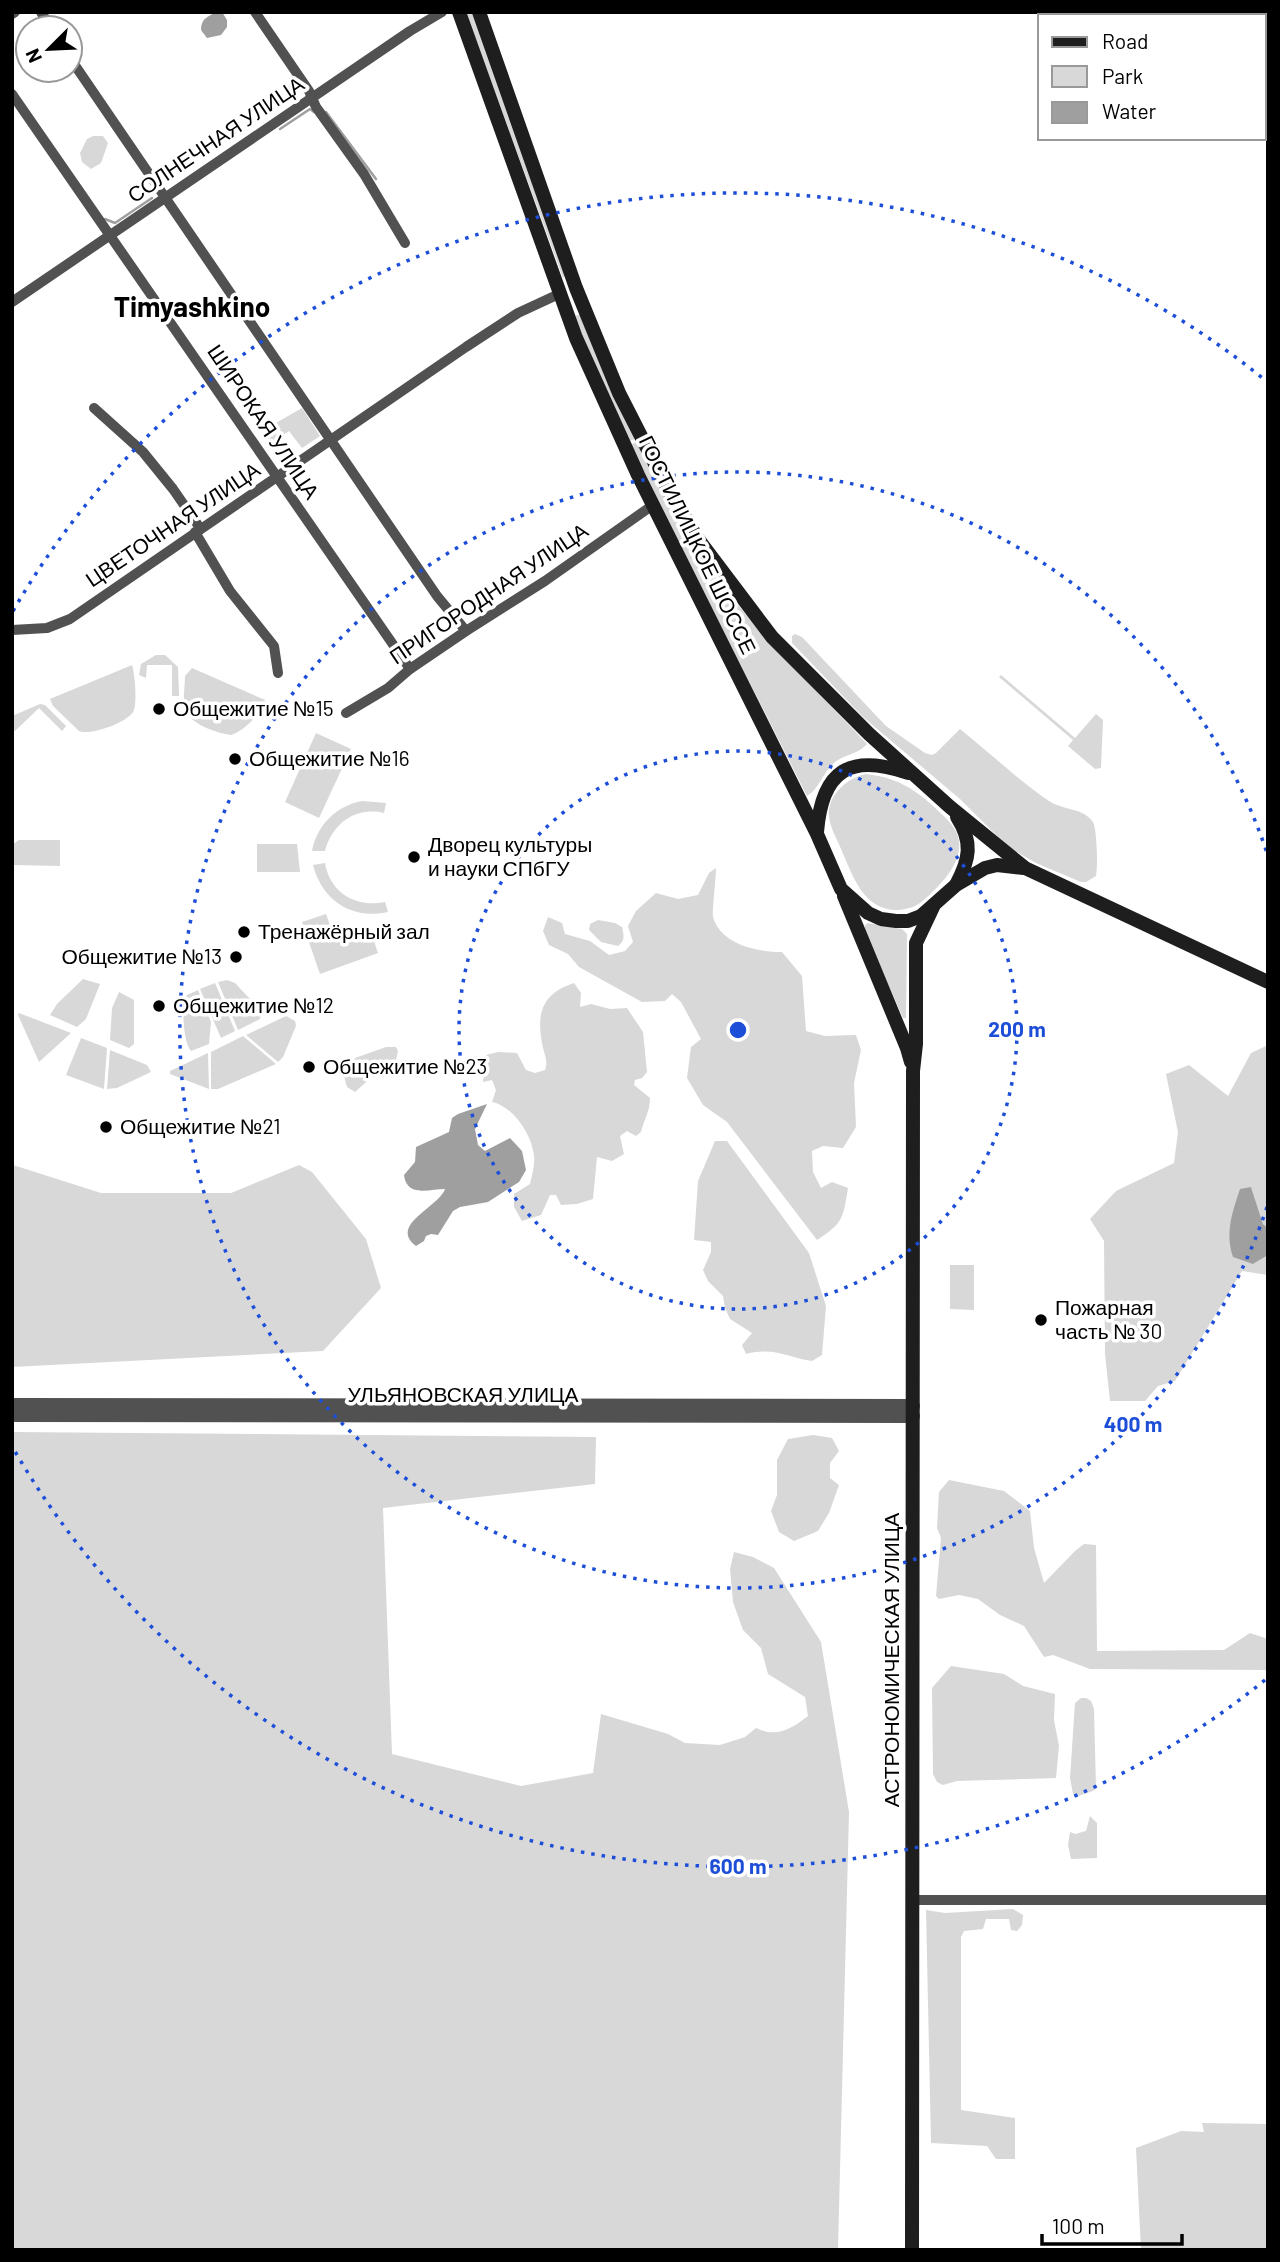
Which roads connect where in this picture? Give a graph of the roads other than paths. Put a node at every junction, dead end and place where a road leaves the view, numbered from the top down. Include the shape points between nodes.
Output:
1 (255, 12) edge
2 (442, 12) edge
3 (459, 12) edge
4 (479, 12) edge
5 (84, 78) edge
6 (12, 94) edge
7 (312, 99) junction
8 (166, 197) junction
9 (110, 234) junction
10 (405, 243) dead end
11 (576, 288) junction
12 (559, 294) junction
13 (12, 302) edge
14 (94, 408) dead end
15 (331, 440) junction
16 (277, 477) junction
17 (653, 505) junction
18 (197, 530) junction
19 (12, 630) edge
20 (466, 631) junction
21 (410, 669) junction
22 (278, 673) dead end
23 (346, 713) dead end
24 (916, 776) junction
25 (950, 807) junction
26 (817, 834) junction
27 (1025, 868) junction
28 (956, 885) junction
29 (841, 888) junction
30 (933, 907) junction
31 (1268, 982) edge
32 (913, 1071) junction
33 (12, 1405) edge
34 (913, 1411) junction
35 (12, 1415) edge
36 (913, 1900) junction
37 (1268, 1900) edge
38 (912, 2250) edge

1 - 7 street
2 - 7 street, СОЛНЕЧНАЯ УЛИЦА
3 - 12 main road, ГОСТИЛИЦКОЕ ШОССЕ
4 - 11 main road, ГОСТИЛИЦКОЕ ШОССЕ
5 - 8 street
6 - 9 street, ШИРОКАЯ УЛИЦА
7 - 8 street, СОЛНЕЧНАЯ УЛИЦА
7 - 10 street
8 - 9 street, СОЛНЕЧНАЯ УЛИЦА
8 - 15 street
9 - 13 street, СОЛНЕЧНАЯ УЛИЦА
9 - 16 street, ШИРОКАЯ УЛИЦА
11 - 12 main road
11 - 24 main road, ГОСТИЛИЦКОЕ ШОССЕ via 624,402 670,493 707,553 772,637
12 - 15 street, ЦВЕТОЧНАЯ УЛИЦА via 518,313
12 - 17 main road, ГОСТИЛИЦКОЕ ШОССЕ
14 - 18 street via 143,453 173,489
15 - 16 street, ЦВЕТОЧНАЯ УЛИЦА
15 - 20 street
16 - 18 street, ЦВЕТОЧНАЯ УЛИЦА
16 - 21 street, ШИРОКАЯ УЛИЦА
17 - 20 street, ПРИГОРОДНАЯ УЛИЦА
17 - 26 main road, ГОСТИЛИЦКОЕ ШОССЕ
18 - 19 street, ЦВЕТОЧНАЯ УЛИЦА via 63,623
18 - 22 street via 230,591 274,646
20 - 21 street, ПРИГОРОДНАЯ УЛИЦА
21 - 23 street, ПРИГОРОДНАЯ УЛИЦА
24 - 25 main road, ГОСТИЛИЦКОЕ ШОССЕ
24 - 26 main road via 880,765 858,764 848,769 823,795
25 - 27 main road, ГОСТИЛИЦКОЕ ШОССЕ
25 - 28 main road via 967,834 968,847
26 - 29 main road, ГОСТИЛИЦКОЕ ШОССЕ
27 - 28 main road, ГОСТИЛИЦКОЕ ШОССЕ via 997,865
27 - 31 main road, ГОСТИЛИЦКОЕ ШОССЕ
28 - 30 main road, ГОСТИЛИЦКОЕ ШОССЕ
29 - 30 main road, ГОСТИЛИЦКОЕ ШОССЕ via 881,919 908,921
29 - 32 main road, АСТРОНОМИЧЕСКАЯ УЛИЦА via 908,1048
30 - 32 main road, АСТРОНОМИЧЕСКАЯ УЛИЦА via 916,943
32 - 34 main road, АСТРОНОМИЧЕСКАЯ УЛИЦА
33 - 34 street, УЛЬЯНОВСКАЯ УЛИЦА
34 - 35 street, УЛЬЯНОВСКАЯ УЛИЦА
34 - 36 main road, АСТРОНОМИЧЕСКАЯ УЛИЦА
36 - 37 street
36 - 38 main road, АСТРОНОМИЧЕСКАЯ УЛИЦА

